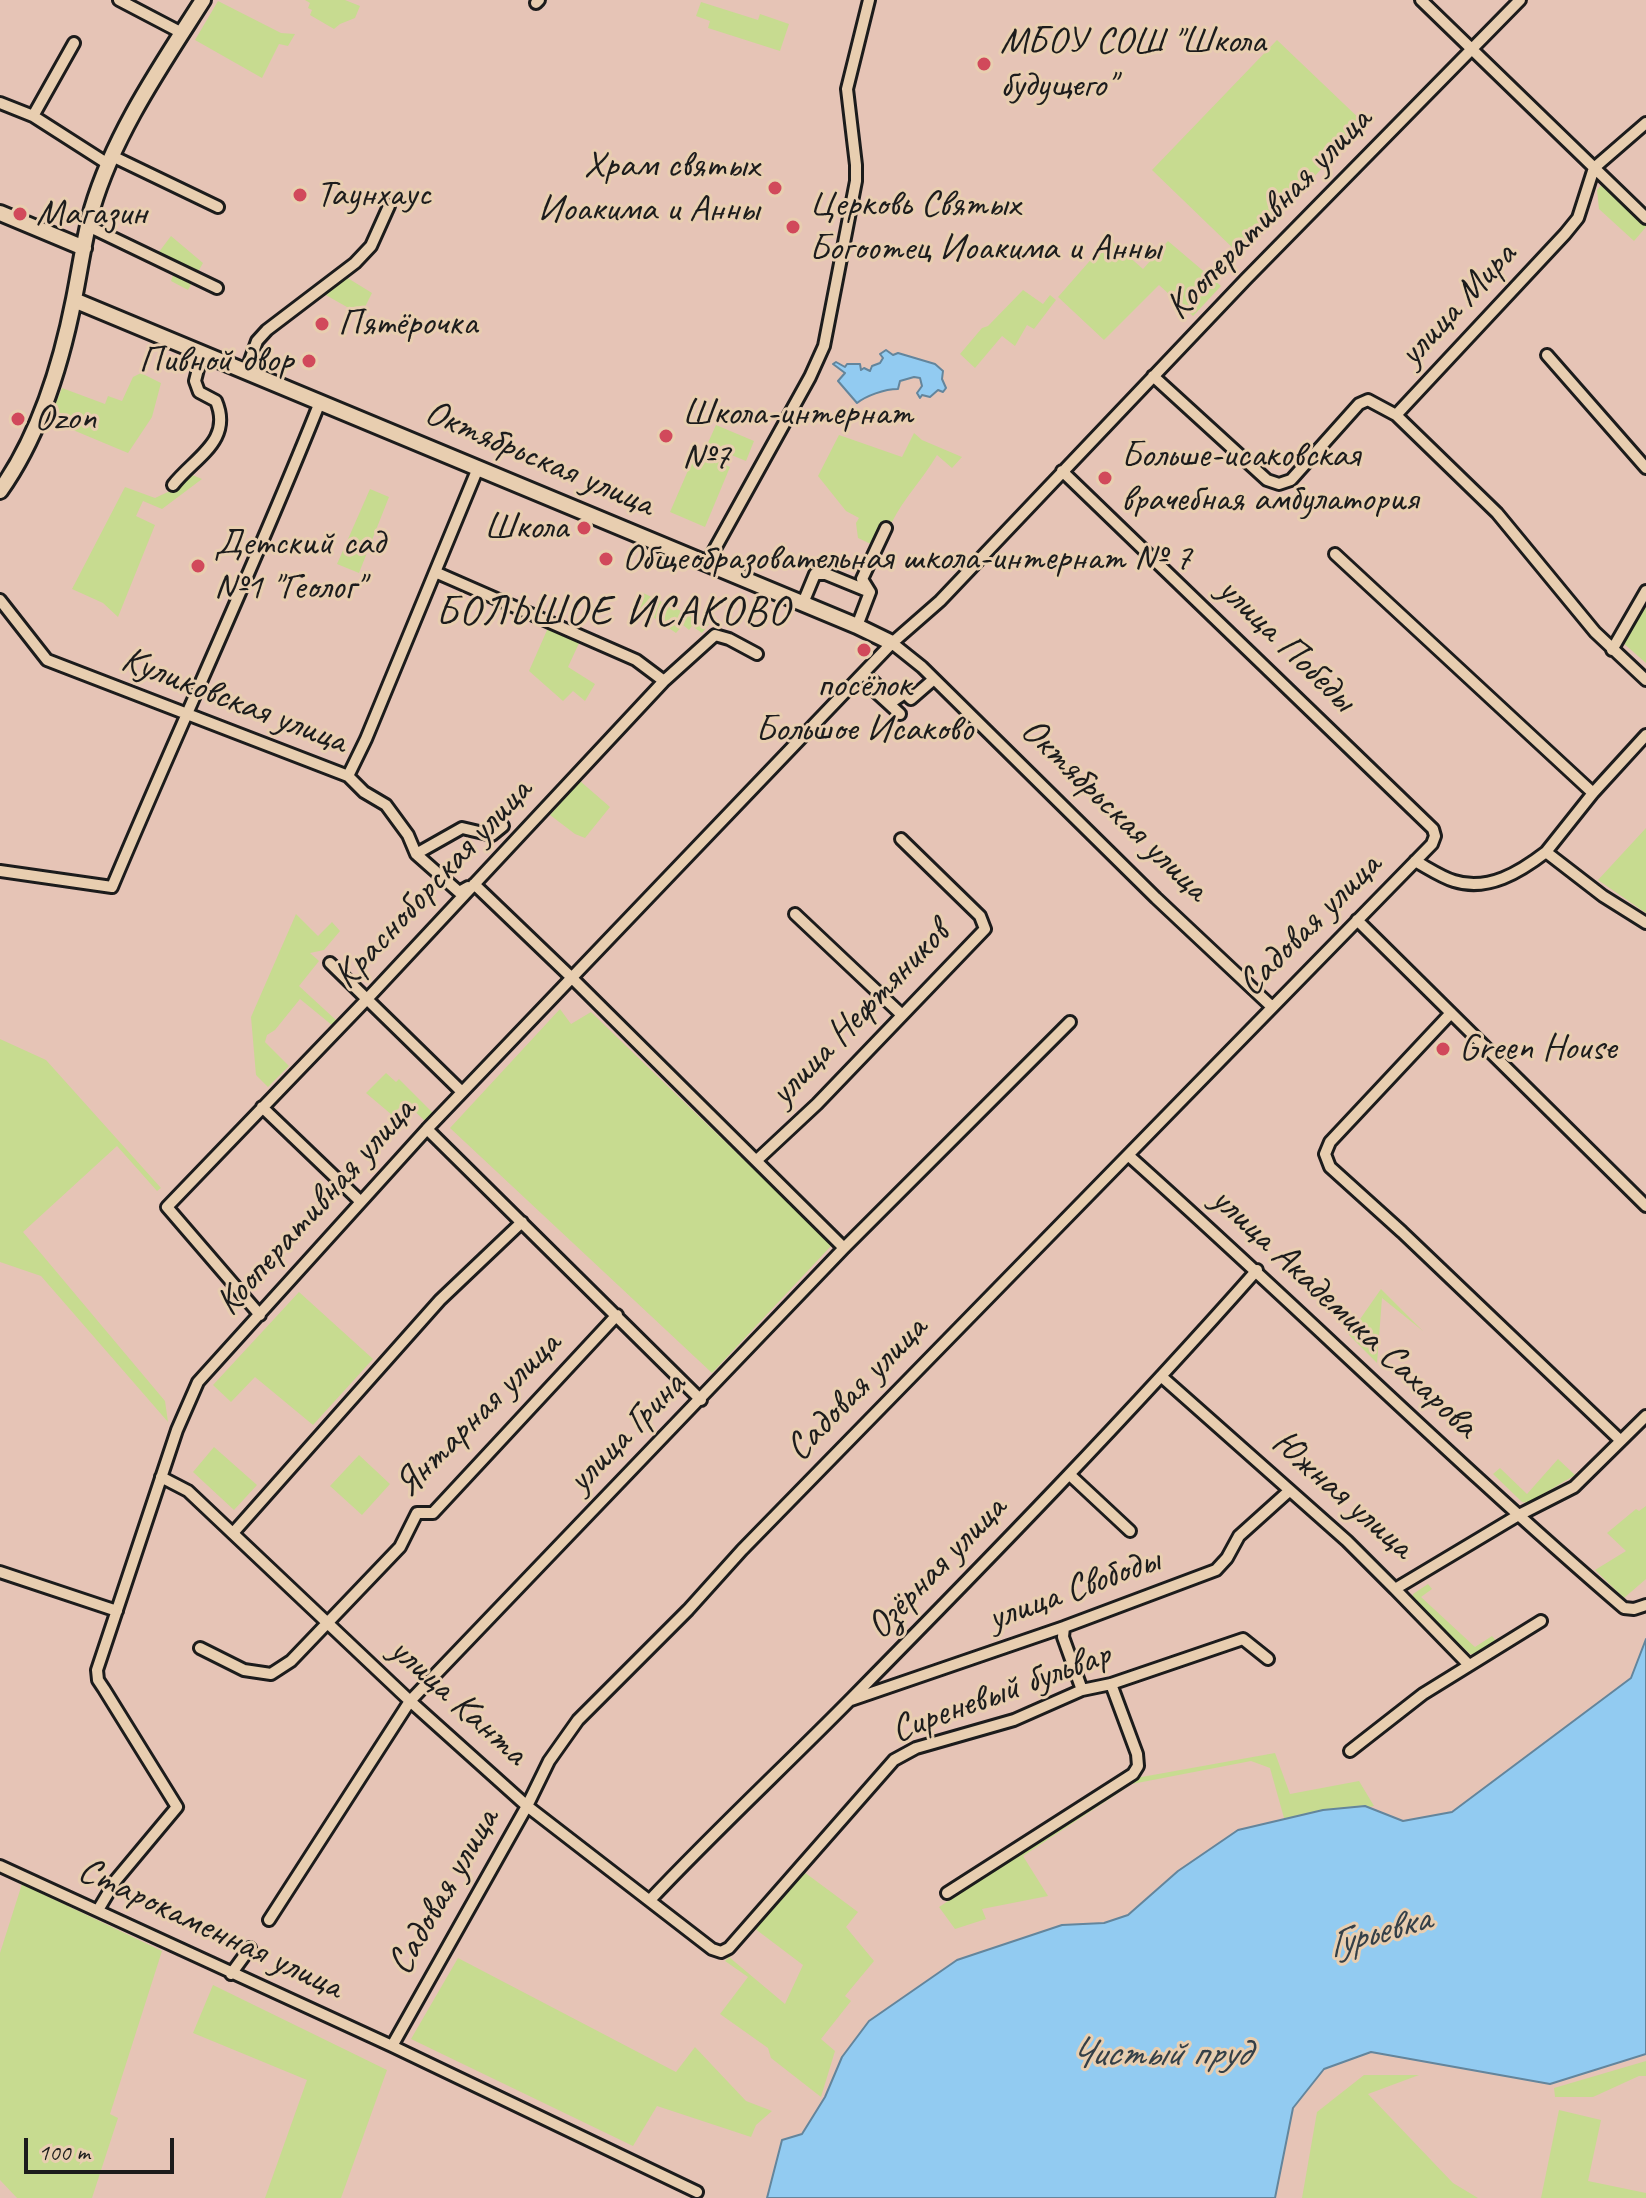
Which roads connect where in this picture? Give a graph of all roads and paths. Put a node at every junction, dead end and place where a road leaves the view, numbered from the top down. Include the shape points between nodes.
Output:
1 (119, 0) edge
2 (203, 0) edge
3 (869, 0) edge
4 (1421, 0) edge
5 (1520, 0) edge
6 (182, 33) junction
7 (74, 43) dead end
8 (1473, 49) junction
9 (0, 103) edge
10 (33, 116) junction
11 (1646, 123) edge
12 (110, 160) junction
13 (1594, 168) junction
14 (389, 206) dead end
15 (218, 207) dead end
16 (92, 209) junction
17 (0, 213) edge
18 (1646, 218) edge
19 (88, 226) junction
20 (60, 238) junction
21 (84, 248) junction
22 (217, 288) dead end
23 (74, 300) junction
24 (202, 353) junction
25 (1547, 355) dead end
26 (246, 372) junction
27 (1153, 376) junction
28 (320, 402) junction
29 (1396, 415) junction
30 (478, 468) junction
31 (1646, 468) edge
32 (1062, 471) junction
33 (173, 485) dead end
34 (0, 491) edge
35 (886, 528) dead end
36 (1335, 554) dead end
37 (707, 563) junction
38 (435, 572) junction
39 (1646, 591) edge
40 (870, 592) junction
41 (0, 600) edge
42 (803, 603) junction
43 (857, 626) junction
44 (892, 643) junction
45 (1612, 650) junction
46 (757, 654) dead end
47 (863, 674) junction
48 (934, 679) junction
49 (1646, 680) edge
50 (664, 681) junction
51 (889, 704) junction
52 (900, 714) dead end
53 (188, 716) junction
54 (1646, 735) edge
55 (348, 776) junction
56 (1593, 793) junction
57 (503, 826) dead end
58 (1433, 829) joint
59 (901, 839) dead end
60 (1546, 852) junction
61 (416, 854) junction
62 (1415, 861) junction
63 (0, 871) edge
64 (474, 884) junction
65 (795, 914) dead end
66 (1357, 920) junction
67 (1646, 923) edge
68 (330, 963) dead end
69 (571, 977) junction
70 (368, 998) junction
71 (1271, 1006) junction
72 (1451, 1013) junction
73 (901, 1014) junction
74 (1070, 1022) dead end
75 (462, 1092) junction
76 (262, 1107) junction
77 (427, 1129) junction
78 (1128, 1155) junction
79 (757, 1160) junction
80 (360, 1201) junction
81 (1646, 1206) edge
82 (522, 1222) junction
83 (844, 1248) junction
84 (1257, 1270) junction
85 (260, 1315) junction
86 (617, 1315) junction
87 (1162, 1377) junction
88 (701, 1400) junction
89 (1646, 1416) edge
90 (1620, 1440) junction
91 (1070, 1475) junction
92 (161, 1477) junction
93 (1289, 1491) junction
94 (1517, 1516) junction
95 (1130, 1531) dead end
96 (233, 1533) junction
97 (0, 1572) edge
98 (1395, 1589) junction
99 (1646, 1605) edge
100 (117, 1611) junction
101 (1541, 1621) dead end
102 (328, 1624) junction
103 (1064, 1627) junction
104 (200, 1648) dead end
105 (1268, 1659) dead end
106 (1469, 1665) junction
107 (1111, 1684) junction
108 (1082, 1690) junction
109 (410, 1701) junction
110 (849, 1701) junction
111 (1350, 1751) dead end
112 (527, 1806) junction
113 (0, 1866) edge
114 (947, 1893) dead end
115 (650, 1900) junction
116 (98, 1910) junction
117 (269, 1920) dead end
118 (250, 1948) dead end
119 (729, 1948) joint
120 (231, 1974) junction
121 (392, 2046) junction
122 (697, 2192) dead end

1 - 6 street
2 - 6 street
3 - 37 street via 847,89 856,181 824,346
4 - 8 street
5 - 8 street, Кооперативная улица
6 - 12 street
7 - 10 street
8 - 13 street
8 - 27 street, Кооперативная улица
9 - 10 street
10 - 12 street
11 - 13 street
12 - 15 street
12 - 16 street
13 - 18 street
13 - 29 street, улица Мира via 1578,218
14 - 26 street via 371,246 267,330 257,341
16 - 19 street
16 - 20 street via 75,232
17 - 20 street
19 - 21 street
19 - 22 street
20 - 21 street
21 - 23 street
23 - 24 street, Октябрьская улица
23 - 34 street via 63,349 32,435
24 - 26 street, Октябрьская улица
24 - 33 street via 195,381 223,416 205,454
25 - 31 street
26 - 28 street, Октябрьская улица
27 - 29 street, улица Мира via 1267,480 1279,484 1291,480 1359,404 1368,400
27 - 32 street, Кооперативная улица
28 - 30 street, Октябрьская улица
28 - 53 street
29 - 45 street via 1497,513
30 - 37 street, Октябрьская улица
30 - 38 street
32 - 44 street, Кооперативная улица via 940,601
32 - 58 street, улица Победы
35 - 40 street via 862,579
36 - 56 street
37 - 42 street, Октябрьская улица
38 - 50 street via 636,660
38 - 55 street
39 - 45 street
40 - 42 street via 815,574
40 - 43 street
41 - 53 street, Куликовская улица via 47,660
42 - 43 street, Октябрьская улица
43 - 44 street, Октябрьская улица
44 - 47 street, Кооперативная улица
44 - 48 street, Октябрьская улица
45 - 49 street
46 - 50 street, Красноборская улица via 715,635
47 - 51 street
47 - 69 street, Кооперативная улица
48 - 51 street via 911,699 905,693
48 - 71 street, Октябрьская улица
50 - 64 street, Красноборская улица
51 - 52 street
53 - 55 street, Куликовская улица
53 - 63 street via 112,887
54 - 56 street
55 - 61 street, Куликовская улица via 386,805
56 - 60 street
57 - 61 street via 492,835 462,828
58 - 62 street, Садовая улица via 1432,844
59 - 73 street, улица Нефтяников via 980,916 985,929
60 - 62 street via 1523,870 1471,885
60 - 67 street
61 - 64 street, Куликовская улица via 459,892
62 - 66 street, Садовая улица
64 - 69 street
64 - 70 street, Красноборская улица
65 - 73 street
66 - 71 street, Садовая улица
66 - 72 street
68 - 70 street
69 - 75 street, Кооперативная улица
69 - 79 street
70 - 75 street
70 - 76 street, Красноборская улица
71 - 78 street, Садовая улица
72 - 81 street
72 - 90 street via 1330,1142 1325,1154 1330,1167
73 - 79 street, улица Нефтяников
74 - 83 street, улица Грина
75 - 77 street, Кооперативная улица
76 - 80 street
76 - 85 street, Красноборская улица via 167,1207
77 - 80 street, Кооперативная улица
77 - 82 street
78 - 84 street, улица Академика Сахарова
78 - 112 street, Садовая улица via 578,1720 549,1761
79 - 83 street
80 - 85 street, Кооперативная улица
82 - 86 street
82 - 96 street via 440,1300
83 - 88 street, улица Грина
84 - 87 street, Озёрная улица
84 - 94 street, улица Академика Сахарова
85 - 92 street, Кооперативная улица via 198,1382
86 - 88 street
86 - 102 street, Янтарная улица via 433,1513 417,1513 400,1547
87 - 91 street, Озёрная улица
87 - 93 street, Южная улица
88 - 109 street, улица Грина
89 - 90 street, Южная улица
90 - 94 street, Южная улица via 1574,1487
91 - 95 street
91 - 110 street, Озёрная улица
92 - 96 street, улица Канта via 188,1491
92 - 100 street, Кооперативная улица
93 - 98 street, Южная улица
93 - 103 street, улица Свободы via 1239,1536 1216,1570
94 - 98 street, Южная улица
94 - 99 street, улица Академика Сахарова via 1624,1608
96 - 102 street, улица Канта
97 - 100 street
98 - 106 street
100 - 116 street, Кооперативная улица via 98,1680 177,1807
101 - 106 street
102 - 104 street, Янтарная улица via 271,1674 244,1670
102 - 109 street, улица Канта
103 - 108 street
103 - 110 street, улица Свободы
105 - 107 street, Сиреневый бульвар via 1243,1639
106 - 111 street
107 - 108 street, Сиреневый бульвар
107 - 114 street via 1137,1754 1133,1774
108 - 119 street, Сиреневый бульвар via 1014,1720 916,1748 894,1760
109 - 112 street, улица Канта
109 - 117 street, улица Грина
110 - 115 street, Озёрная улица
112 - 115 street, улица Канта
112 - 121 street, Садовая улица
113 - 116 street, Старокаменная улица
115 - 119 street, улица Канта via 712,1949
116 - 120 street, Старокаменная улица
118 - 120 street
120 - 121 street, Старокаменная улица
121 - 122 street, Старокаменная улица

